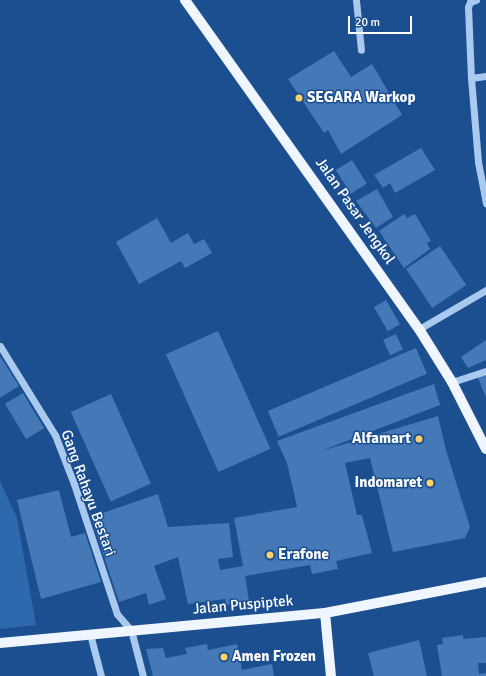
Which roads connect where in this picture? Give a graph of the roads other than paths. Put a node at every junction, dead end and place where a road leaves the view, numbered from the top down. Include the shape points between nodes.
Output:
1 (185, 0) edge
2 (356, 0) edge
3 (476, 0) edge
4 (361, 50) dead end
5 (486, 76) edge
6 (471, 78) junction
7 (486, 203) edge
8 (486, 290) edge
9 (419, 329) junction
10 (0, 346) edge
11 (486, 370) edge
12 (452, 382) junction
13 (486, 449) edge
14 (486, 582) edge
15 (325, 613) junction
16 (131, 630) junction
17 (90, 634) junction
18 (0, 643) edge
19 (101, 676) edge
20 (143, 676) edge
21 (331, 676) edge

1 - 9 main road, Jalan Pasar Jengkol
2 - 4 street
3 - 6 street via 470,2 468,8
5 - 6 street
6 - 7 street via 478,162
8 - 9 street
9 - 12 main road, Jalan Pasar Jengkol
10 - 16 street, Gang Rahayu Bestari via 55,435 117,614
11 - 12 street
12 - 13 main road, Jalan Pasar Jengkol
14 - 15 main road, Jalan Puspiptek
15 - 16 main road, Jalan Puspiptek
15 - 21 main road
16 - 17 main road, Jalan Puspiptek
16 - 20 street
17 - 18 main road, Jalan Puspiptek
17 - 19 street

